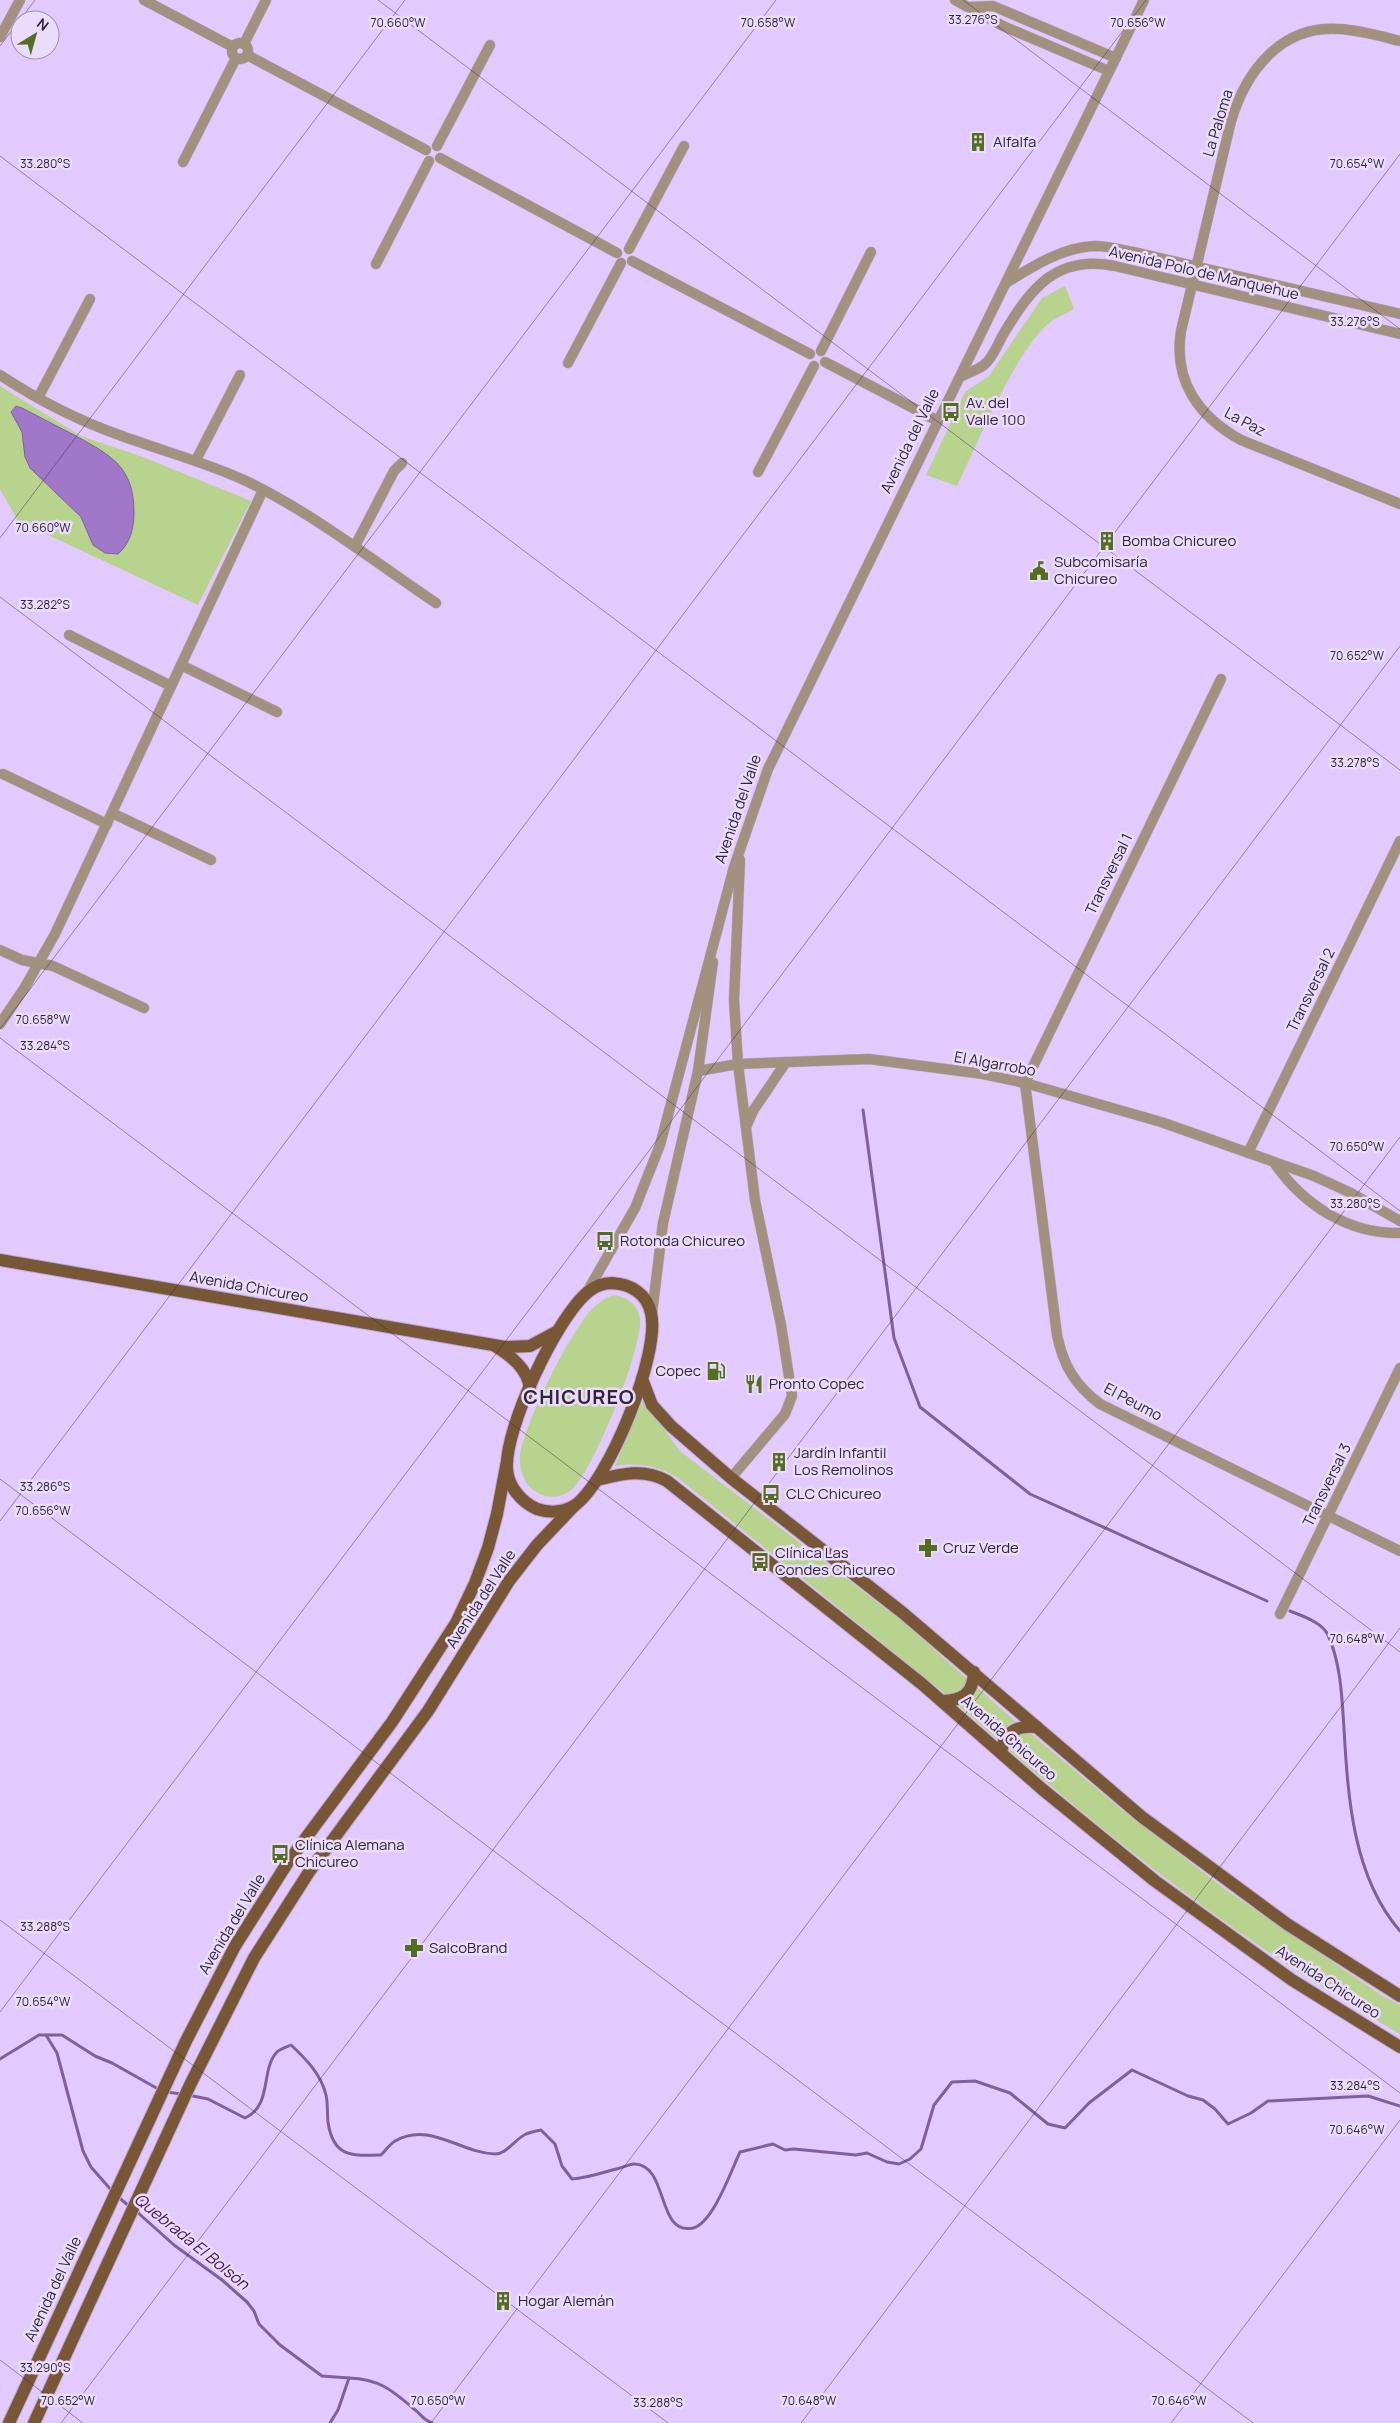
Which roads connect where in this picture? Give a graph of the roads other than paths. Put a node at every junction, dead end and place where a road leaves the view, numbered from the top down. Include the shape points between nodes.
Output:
1 (20, 0) edge
2 (144, 0) edge
3 (266, 0) edge
4 (954, 0) edge
5 (1144, 0) edge
6 (971, 3) edge
7 (984, 6) edge
8 (0, 37) edge
9 (1400, 41) edge
10 (244, 44) junction
11 (490, 46) dead end
12 (233, 47) junction
13 (247, 54) junction
14 (236, 58) junction
15 (1116, 58) junction
16 (1109, 72) junction
17 (437, 146) junction
18 (684, 146) dead end
19 (426, 150) junction
20 (440, 158) junction
21 (429, 161) junction
22 (183, 162) dead end
23 (629, 249) junction
24 (618, 252) junction
25 (871, 252) dead end
26 (626, 262) junction
27 (376, 264) dead end
28 (1196, 266) junction
29 (1005, 283) junction
30 (1192, 285) junction
31 (90, 299) dead end
32 (1400, 314) edge
33 (1400, 334) edge
34 (821, 351) junction
35 (810, 354) junction
36 (825, 362) junction
37 (568, 363) dead end
38 (814, 366) junction
39 (0, 375) edge
40 (240, 375) dead end
41 (960, 377) junction
42 (38, 398) junction
43 (938, 421) junction
44 (196, 460) junction
45 (402, 462) dead end
46 (758, 472) dead end
47 (263, 490) junction
48 (1400, 504) edge
49 (355, 546) junction
50 (436, 602) dead end
51 (69, 635) dead end
52 (181, 665) junction
53 (1221, 679) dead end
54 (171, 686) junction
55 (278, 712) dead end
56 (3, 774) dead end
57 (112, 813) junction
58 (107, 824) junction
59 (1400, 840) edge
60 (741, 843) junction
61 (211, 860) dead end
62 (723, 904) junction
63 (0, 950) edge
64 (39, 963) junction
65 (144, 1008) dead end
66 (0, 1024) edge
67 (786, 1062) junction
68 (738, 1064) junction
69 (698, 1070) junction
70 (1025, 1083) junction
71 (745, 1128) junction
72 (1248, 1153) junction
73 (1275, 1164) junction
74 (1400, 1221) edge
75 (1400, 1233) edge
76 (0, 1260) edge
77 (587, 1293) junction
78 (652, 1315) junction
79 (562, 1327) junction
80 (493, 1345) junction
81 (1400, 1368) edge
82 (642, 1379) junction
83 (530, 1388) junction
84 (507, 1461) junction
85 (731, 1478) junction
86 (596, 1480) junction
87 (574, 1506) junction
88 (1329, 1516) junction
89 (1400, 1551) edge
90 (1280, 1614) dead end
91 (974, 1672) junction
92 (942, 1701) junction
93 (1037, 1728) junction
94 (1001, 1753) junction
95 (1400, 1996) edge
96 (1400, 2047) edge
97 (9, 2423) edge
98 (34, 2423) edge

1 - 8 street
2 - 12 street
3 - 10 street
4 - 6 street
5 - 15 street, Avenida del Valle
6 - 7 street
7 - 15 street via 993,6
7 - 16 street via 1003,26
9 - 28 street, La Paloma via 1352,30 1317,30 1290,38 1264,59 1250,77 1235,109
10 - 12 street
10 - 13 street
11 - 17 street
12 - 14 street
13 - 14 street via 241,59
13 - 19 street
14 - 22 street
15 - 16 street, Avenida del Valle
16 - 29 street, Avenida del Valle
17 - 19 street via 429,146
17 - 20 street
18 - 23 street
19 - 21 street
20 - 21 street
20 - 24 street
21 - 27 street
23 - 24 street via 623,248
23 - 26 street via 633,255
24 - 26 street via 617,257
25 - 34 street
26 - 35 street
26 - 37 street
28 - 29 street, Avenida Polo de Manquehue via 1094,246 1051,258
28 - 30 street, La Paloma
28 - 32 street, Avenida Polo de Manquehue
29 - 41 street, Avenida del Valle
30 - 33 street, Avenida Polo de Manquehue
30 - 41 street, Avenida Polo de Manquehue via 1106,264 1066,268 1045,280 1030,294 984,364
30 - 48 street, La Paz via 1181,331 1180,361 1190,391 1211,421 1241,440
31 - 42 street
34 - 35 street
34 - 36 street via 826,357
35 - 38 street via 810,362
36 - 38 street
36 - 43 street
38 - 46 street
39 - 42 street
40 - 44 street
41 - 43 street, Avenida del Valle
42 - 44 street via 103,429
43 - 60 street, Avenida del Valle via 784,733
44 - 47 street
45 - 49 street via 394,471
47 - 49 street
47 - 52 street
49 - 50 street
51 - 54 street
52 - 54 street
52 - 55 street
53 - 70 street, Transversal 1
54 - 57 street
56 - 58 street
57 - 58 street
57 - 61 street
58 - 64 street
59 - 72 street, Transversal 2
60 - 62 street, Avenida del Valle
60 - 68 street via 734,1000
62 - 69 street, Avenida del Valle
62 - 77 street, Avenida del Valle via 653,1164 626,1227
63 - 64 street via 22,960
64 - 65 street via 53,966
64 - 66 street
67 - 68 street, El Algarrobo
67 - 70 street, El Algarrobo via 868,1059 983,1074
67 - 71 street
68 - 69 street, El Algarrobo
68 - 71 street
69 - 78 street, Avenida del Valle via 663,1222
70 - 72 street, El Algarrobo via 1160,1122
70 - 88 street, El Peumo via 1054,1322 1060,1349 1071,1375 1092,1398 1109,1409
71 - 85 street via 755,1200 792,1396 785,1414
72 - 73 street, El Algarrobo
73 - 74 street, El Algarrobo via 1314,1176
73 - 75 street via 1307,1200 1334,1218 1360,1227
76 - 80 main road, Avenida Chicureo
77 - 78 main road via 606,1283 626,1285 643,1296
77 - 79 main road, Avenida del Valle
78 - 82 main road, Avenida del Valle via 650,1348
79 - 80 main road, Avenida Chicureo via 530,1346
79 - 83 main road, Avenida del Valle via 548,1348
80 - 83 main road, Avenida Chicureo via 519,1366
81 - 88 street, Transversal 3
82 - 85 main road, Avenida Chicureo via 658,1414
82 - 86 main road, Avenida del Valle via 620,1437
83 - 84 main road, Avenida del Valle via 512,1434
84 - 87 main road via 510,1483 530,1506 554,1512
84 - 97 main road, Avenida del Valle via 488,1548 456,1623 406,1701 307,1835 253,1917 208,1997
85 - 91 main road, Avenida Chicureo
86 - 87 main road, Avenida del Valle
86 - 92 main road, Avenida Chicureo via 636,1473 667,1481
87 - 98 main road, Avenida del Valle via 509,1581 428,1711 301,1884 247,1972 190,2085
88 - 89 street, El Peumo
88 - 90 street, Transversal 3
91 - 92 main road via 968,1693 959,1700
91 - 93 main road, Avenida Chicureo
92 - 94 main road, Avenida Chicureo
93 - 94 main road via 1022,1726 1011,1731 1004,1740
93 - 95 main road, Avenida Chicureo via 1196,1858 1287,1924
94 - 96 main road, Avenida Chicureo via 1090,1830 1200,1915 1292,1980

